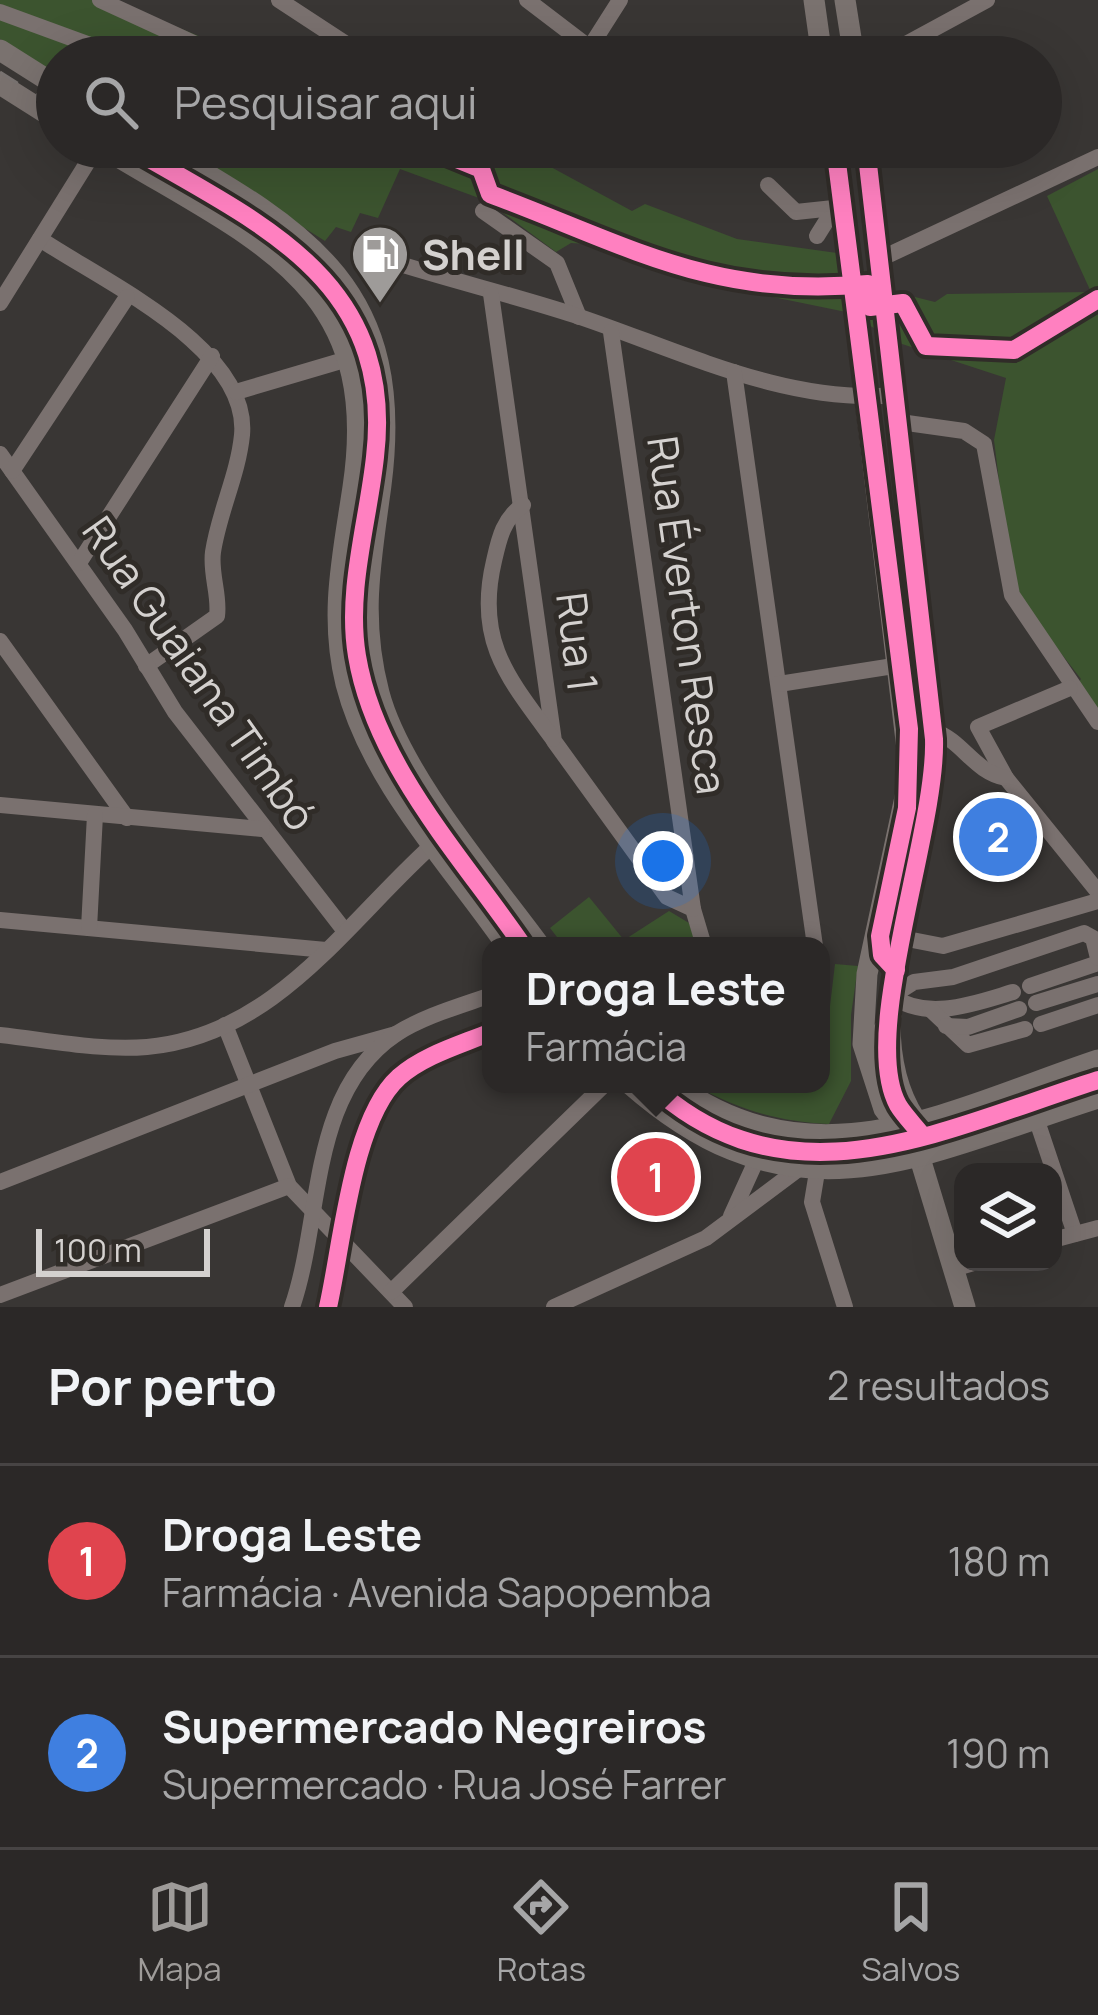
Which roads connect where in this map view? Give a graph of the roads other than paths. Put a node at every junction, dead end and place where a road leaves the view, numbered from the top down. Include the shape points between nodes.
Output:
1 (100, 0) edge
2 (279, 0) edge
3 (527, 0) edge
4 (814, 0) edge
5 (845, 0) edge
6 (987, 0) edge
7 (615, 2) edge
8 (300, 6) edge
9 (0, 12) edge
10 (66, 36) edge
11 (178, 36) edge
12 (339, 36) edge
13 (568, 36) edge
14 (596, 36) edge
15 (819, 36) edge
16 (851, 36) edge
17 (921, 36) edge
18 (0, 50) edge
19 (36, 73) edge
20 (0, 84) edge
21 (36, 107) edge
22 (1098, 157) edge
23 (86, 168) edge
24 (132, 168) edge
25 (195, 168) edge
26 (838, 168) edge
27 (869, 168) edge
28 (768, 185) dead end
29 (483, 212) dead end
30 (843, 212) junction
31 (817, 236) dead end
32 (40, 239) junction
33 (880, 260) junction
34 (363, 268) dead end
35 (491, 294) junction
36 (127, 297) junction
37 (0, 303) edge
38 (579, 317) junction
39 (611, 332) junction
40 (212, 356) junction
41 (351, 358) junction
42 (734, 372) junction
43 (236, 392) junction
44 (897, 395) junction
45 (868, 398) junction
46 (900, 422) junction
47 (0, 454) edge
48 (12, 470) junction
49 (523, 505) junction
50 (79, 563) junction
51 (0, 641) edge
52 (900, 665) junction
53 (146, 666) junction
54 (779, 684) junction
55 (1070, 688) junction
56 (1098, 722) edge
57 (934, 731) junction
58 (554, 741) junction
59 (1006, 778) junction
60 (101, 780) junction
61 (0, 805) edge
62 (99, 815) junction
63 (127, 818) junction
64 (453, 826) junction
65 (262, 829) junction
66 (434, 843) junction
67 (1098, 897) edge
68 (693, 908) junction
69 (0, 920) edge
70 (89, 928) junction
71 (344, 931) junction
72 (501, 937) edge
73 (533, 937) edge
74 (701, 937) edge
75 (814, 937) edge
76 (326, 950) junction
77 (894, 959) junction
78 (1098, 960) edge
79 (953, 977) junction
80 (1098, 983) edge
81 (1025, 998) junction
82 (482, 1000) edge
83 (1098, 1005) edge
84 (906, 1007) junction
85 (225, 1025) junction
86 (946, 1026) junction
87 (396, 1034) junction
88 (0, 1035) edge
89 (482, 1035) edge
90 (334, 1052) junction
91 (1098, 1060) edge
92 (358, 1071) junction
93 (868, 1071) junction
94 (251, 1084) junction
95 (596, 1093) edge
96 (641, 1093) edge
97 (688, 1093) edge
98 (1098, 1098) edge
99 (1036, 1118) junction
100 (905, 1122) junction
101 (856, 1135) junction
102 (797, 1137) junction
103 (919, 1155) junction
104 (756, 1161) junction
105 (807, 1171) junction
106 (0, 1182) edge
107 (289, 1186) junction
108 (314, 1211) junction
109 (725, 1227) junction
110 (1098, 1228) edge
111 (1075, 1234) junction
112 (1062, 1238) edge
113 (343, 1241) junction
114 (953, 1269) joint
115 (300, 1278) junction
116 (334, 1282) junction
117 (391, 1292) junction
118 (0, 1295) edge
119 (292, 1307) edge
120 (328, 1307) edge
121 (406, 1307) edge
122 (554, 1307) edge
123 (845, 1307) edge
124 (965, 1307) edge

1 - 11 street
2 - 8 street
3 - 13 street
4 - 15 main road
5 - 16 main road
6 - 17 street
7 - 14 street
8 - 12 street
9 - 10 street
18 - 19 main road
20 - 21 main road
22 - 33 street
23 - 32 street
24 - 41 main road via 291,269 332,319
25 - 64 main road via 320,252 374,350 384,416 365,583 377,687 399,743
26 - 30 main road
27 - 33 main road
28 - 30 street via 796,212
29 - 38 street via 557,263
30 - 31 street
30 - 45 main road
32 - 36 street
32 - 37 street
33 - 44 main road
34 - 35 street via 387,260
35 - 38 street
35 - 49 street, Rua 1
36 - 40 street
36 - 48 street
38 - 39 street
39 - 42 street
39 - 68 street, Rua Éverton Resca
40 - 43 street
40 - 50 street
41 - 43 street
41 - 66 main road via 359,436 340,550 339,646 360,727
42 - 45 street
42 - 54 street
43 - 53 street via 242,440 213,555 218,616
44 - 45 street
44 - 46 main road
45 - 52 main road
46 - 55 street via 964,431 984,444 1012,595
46 - 57 main road
47 - 48 street, Rua Guaiana Timbó
48 - 50 street, Rua Guaiana Timbó
49 - 58 street, Rua 1
49 - 58 street via 499,539 489,632
50 - 53 street, Rua Guaiana Timbó
51 - 60 street
52 - 54 street
52 - 77 main road via 910,774 882,911
53 - 65 street, Rua Guaiana Timbó
54 - 75 street
55 - 56 street
55 - 59 street via 979,725
57 - 59 street via 982,770
57 - 77 main road via 931,806
58 - 68 street, Rua 1 via 667,897
59 - 67 street
60 - 62 street
60 - 63 street
61 - 62 street
62 - 63 street
62 - 70 street
63 - 65 street
64 - 66 street
64 - 73 main road
65 - 71 street, Rua Guaiana Timbó
66 - 71 street
66 - 72 main road
67 - 77 street
68 - 74 street
69 - 70 street
70 - 76 street
71 - 76 street
76 - 85 street via 276,1000
77 - 79 street
77 - 84 main road
77 - 93 main road via 863,1001
78 - 79 street via 1094,938 1084,933
78 - 81 street
79 - 84 street
80 - 81 street
81 - 84 street
81 - 86 street via 968,1027
82 - 87 street
83 - 86 street via 974,1045
84 - 86 street
84 - 93 street via 877,1034
84 - 100 main road via 898,1084
85 - 88 street via 146,1047
85 - 94 street
87 - 90 street
87 - 92 street
89 - 113 street via 416,1064 382,1095
90 - 92 street
90 - 94 street
91 - 100 main road
92 - 108 street via 332,1124
93 - 100 main road
93 - 101 main road
94 - 106 street
94 - 107 street
95 - 117 street
96 - 104 main road via 690,1131
97 - 102 main road via 722,1114
98 - 99 main road
99 - 103 main road
99 - 111 street
100 - 101 main road
100 - 103 main road
101 - 102 main road
102 - 104 main road via 771,1139
103 - 105 main road via 860,1171
103 - 114 main road
104 - 105 main road
104 - 109 street
105 - 109 street
105 - 123 street
107 - 108 street
107 - 118 street
108 - 113 street
108 - 115 street
109 - 122 street
110 - 111 street
111 - 112 street
113 - 116 street
113 - 117 street
114 - 124 main road
115 - 116 street via 320,1272
115 - 119 street
116 - 120 street
117 - 121 street

